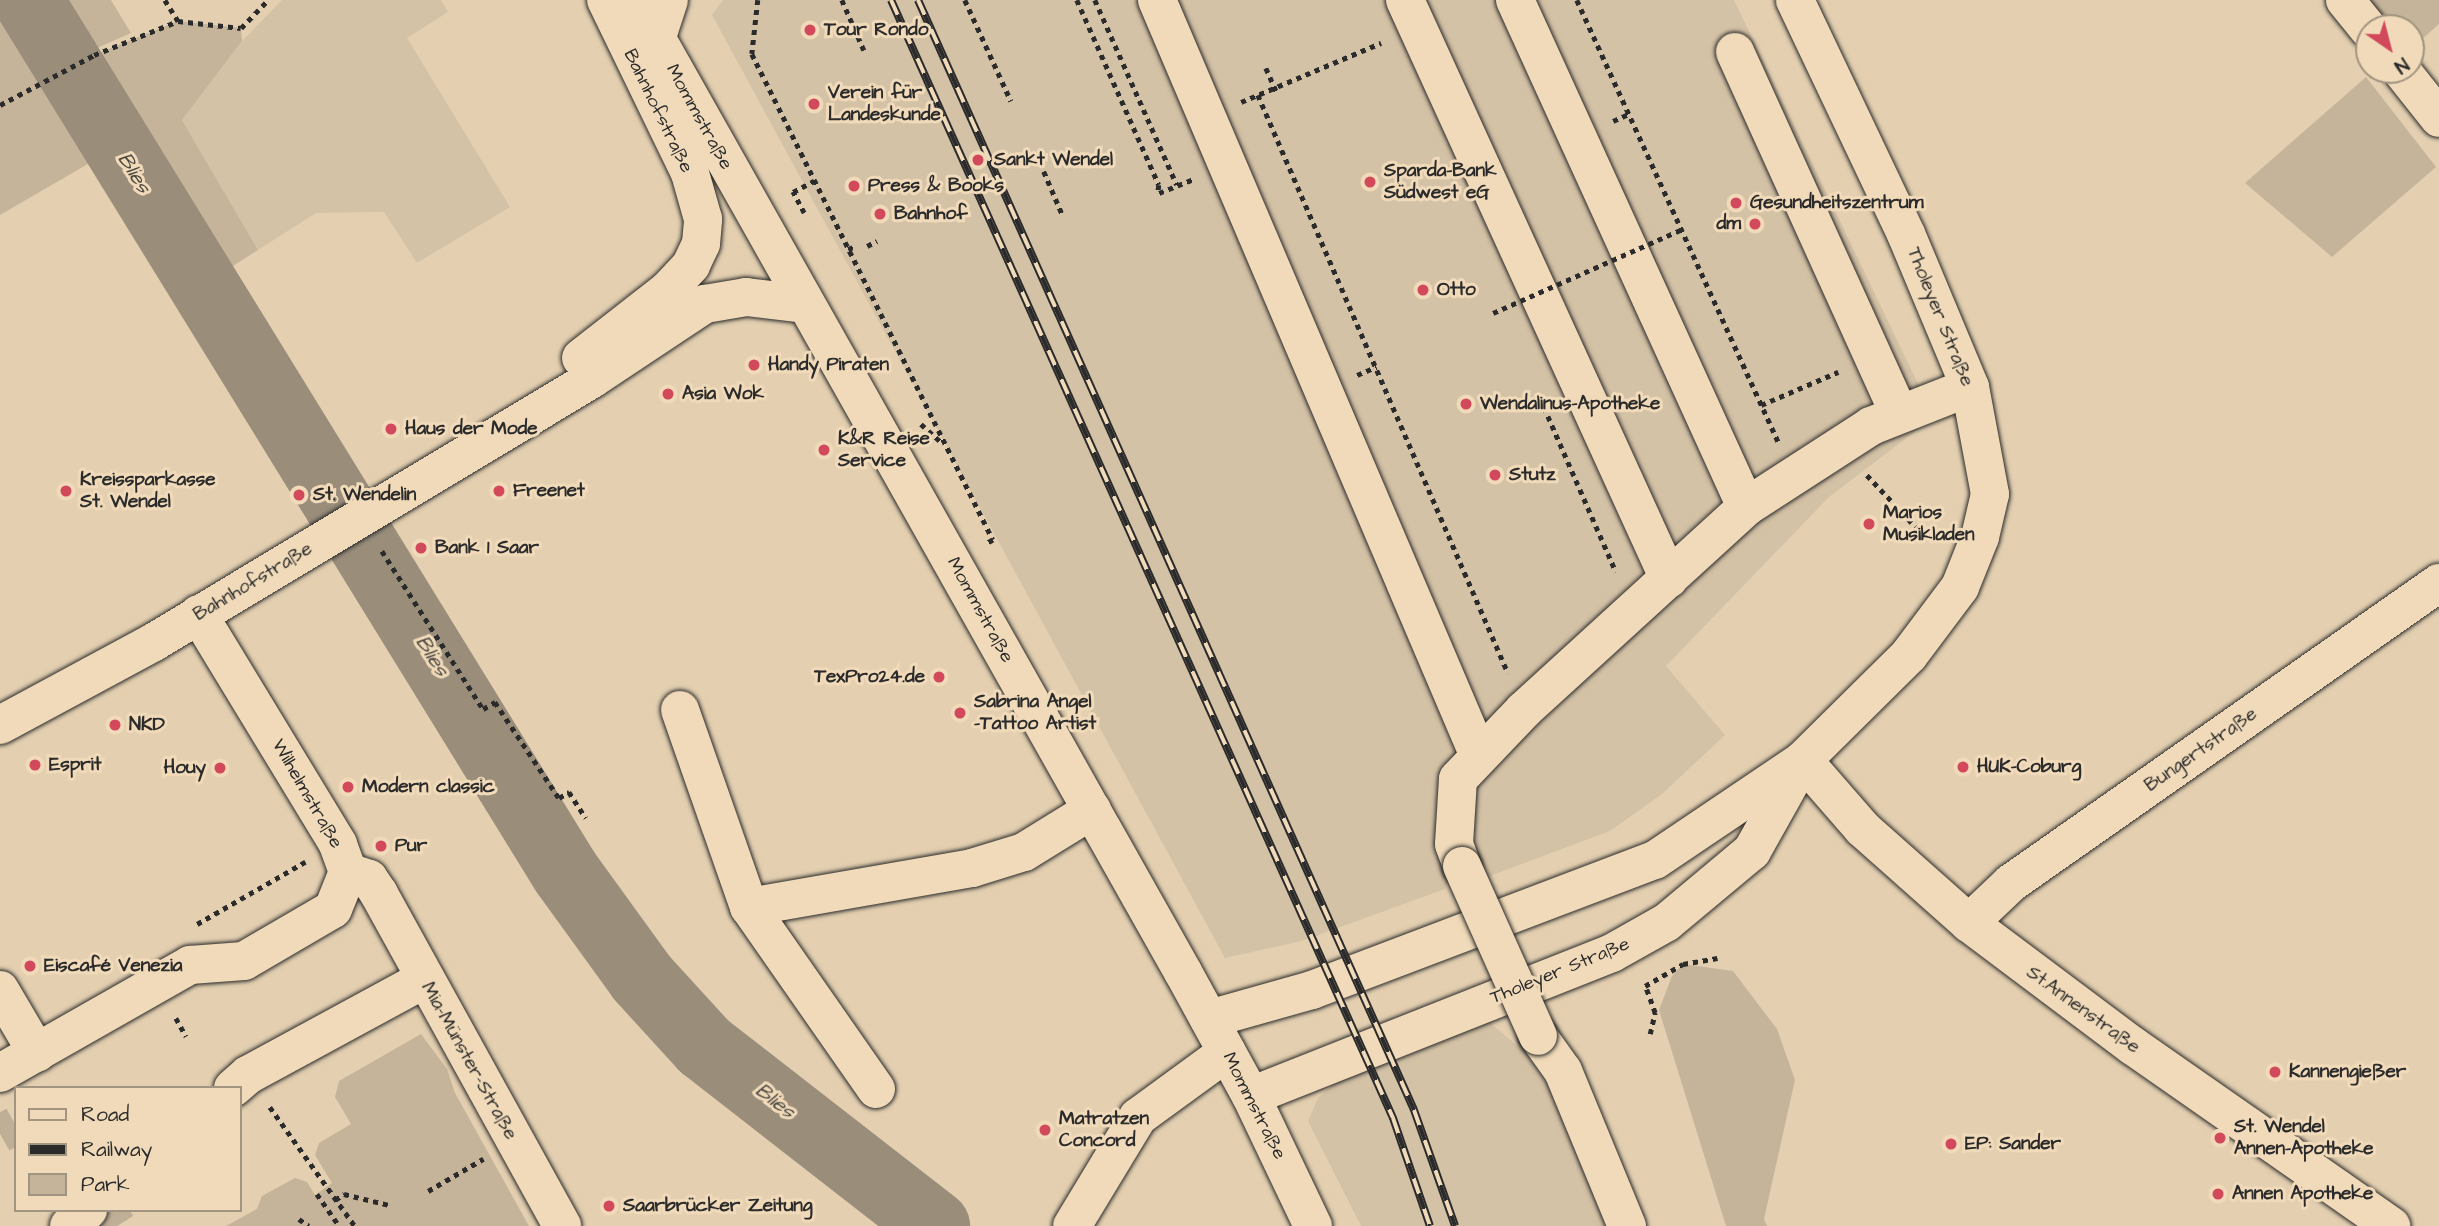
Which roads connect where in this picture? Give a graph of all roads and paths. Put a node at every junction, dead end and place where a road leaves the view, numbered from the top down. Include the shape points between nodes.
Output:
1 (165, 0) edge
2 (268, 0) edge
3 (606, 0) edge
4 (635, 0) edge
5 (669, 0) edge
6 (758, 0) edge
7 (842, 0) edge
8 (965, 0) edge
9 (1077, 0) edge
10 (1095, 0) edge
11 (1157, 0) edge
12 (1515, 0) edge
13 (1577, 0) edge
14 (1794, 0) edge
15 (2345, 0) edge
16 (1411, 13) edge
17 (2356, 14) edge
18 (178, 21) junction
19 (656, 40) junction
20 (864, 50) dead end
21 (1735, 52) dead end
22 (1266, 68) dead end
23 (2412, 84) edge
24 (1277, 93) dead end
25 (1011, 101) dead end
26 (0, 105) edge
27 (2439, 118) edge
28 (1036, 153) dead end
29 (814, 181) junction
30 (796, 199) dead end
31 (1063, 216) dead end
32 (1683, 229) dead end
33 (877, 241) dead end
34 (856, 246) dead end
35 (867, 246) dead end
36 (848, 249) junction
37 (805, 304) junction
38 (1493, 313) dead end
39 (1846, 368) dead end
40 (1970, 387) junction
41 (1761, 405) junction
42 (1899, 414) junction
43 (918, 421) dead end
44 (502, 430) junction
45 (1838, 444) junction
46 (946, 447) junction
47 (1793, 474) junction
48 (1746, 507) junction
49 (347, 526) junction
50 (1927, 539) dead end
51 (953, 562) junction
52 (1669, 579) junction
53 (2439, 583) edge
54 (198, 614) junction
55 (680, 710) dead end
56 (1524, 710) junction
57 (3, 717) edge
58 (1479, 756) junction
59 (1802, 760) junction
60 (1093, 810) junction
61 (586, 818) dead end
62 (348, 872) junction
63 (749, 907) junction
64 (1969, 923) junction
65 (1717, 958) dead end
66 (423, 980) junction
67 (0, 990) edge
68 (1650, 1034) dead end
69 (1218, 1035) junction
70 (37, 1052) junction
71 (0, 1073) edge
72 (241, 1081) edge
73 (876, 1089) dead end
74 (1251, 1096) junction
75 (513, 1141) junction
76 (428, 1191) dead end
77 (317, 1194) dead end
78 (335, 1200) junction
79 (389, 1205) dead end
80 (86, 1212) edge
81 (299, 1219) dead end
82 (69, 1226) edge
83 (309, 1226) edge
84 (339, 1226) edge
85 (355, 1226) edge
86 (562, 1226) edge
87 (1072, 1226) edge
88 (1313, 1226) edge
89 (1627, 1226) edge
90 (2391, 1226) edge

1 - 18 path
2 - 18 path via 241,27
3 - 44 main road, Bahnhofstraße via 690,173 703,219 701,244 691,265 668,290 579,360
4 - 19 main road, Mommstraße
5 - 19 main road
6 - 29 path via 752,54
7 - 20 path
8 - 25 path
9 - 10 path via 1160,185 1158,193 1177,185
11 - 58 main road
12 - 48 main road
13 - 41 path
14 - 40 main road, Tholeyer Straße via 1906,234
15 - 17 main road
16 - 52 main road
16 - 56 path via 1258,95
18 - 26 path via 94,55
19 - 37 main road, Mommstraße
21 - 42 main road
22 - 24 path, bridge
23 - 27 main road
28 - 31 path
29 - 30 path via 793,192
29 - 36 path
32 - 38 path, bridge
33 - 35 path
34 - 36 path
36 - 46 path
37 - 44 main road, Bahnhofstraße via 746,297 705,304 592,379
37 - 51 main road, Mommstraße
39 - 41 path
40 - 42 main road
40 - 59 main road, Tholeyer Straße via 1990,494 1980,537 1960,587 1909,655
41 - 47 path
42 - 45 main road
43 - 46 path
44 - 49 main road, Bahnhofstraße
45 - 47 main road
45 - 50 path
46 - 51 path via 993,540
47 - 48 main road
48 - 52 main road
49 - 54 main road, Bahnhofstraße
49 - 61 path via 430,625 483,709 495,702 559,798 569,792
51 - 60 main road, Mommstraße
52 - 56 main road
53 - 64 main road, Bungertstraße via 2011,883
54 - 57 main road, Bahnhofstraße
54 - 62 main road, Wilhelmstraße via 338,844
55 - 63 main road
56 - 58 main road
58 - 89 main road, bridge via 1458,779 1454,844 1538,1036 1563,1070
59 - 64 main road, St.Annenstraße via 1863,829
59 - 69 main road, Tholeyer Straße via 1655,860 1312,990
59 - 74 main road, Tholeyer Straße via 1752,851 1667,922 1612,953
60 - 63 main road via 1024,852 971,868
60 - 69 main road, Mommstraße
62 - 66 main road, Mia-Münster-Straße via 369,879
62 - 70 main road, Wilhelmstraße via 333,909 244,961 190,965
63 - 73 main road
64 - 90 main road, St.Annenstraße via 2143,1053
65 - 68 path via 1683,964 1645,986 1655,1013
66 - 72 main road
66 - 75 main road, Mia-Münster-Straße
67 - 70 main road
69 - 74 main road, Mommstraße
69 - 87 main road via 1138,1117
70 - 71 main road, Wilhelmstraße
72 - 78 path
74 - 88 main road, Mommstraße
75 - 76 path
75 - 86 main road, Mia-Münster-Straße
77 - 84 path
78 - 79 path via 344,1194
78 - 85 path
80 - 82 main road
81 - 83 path

